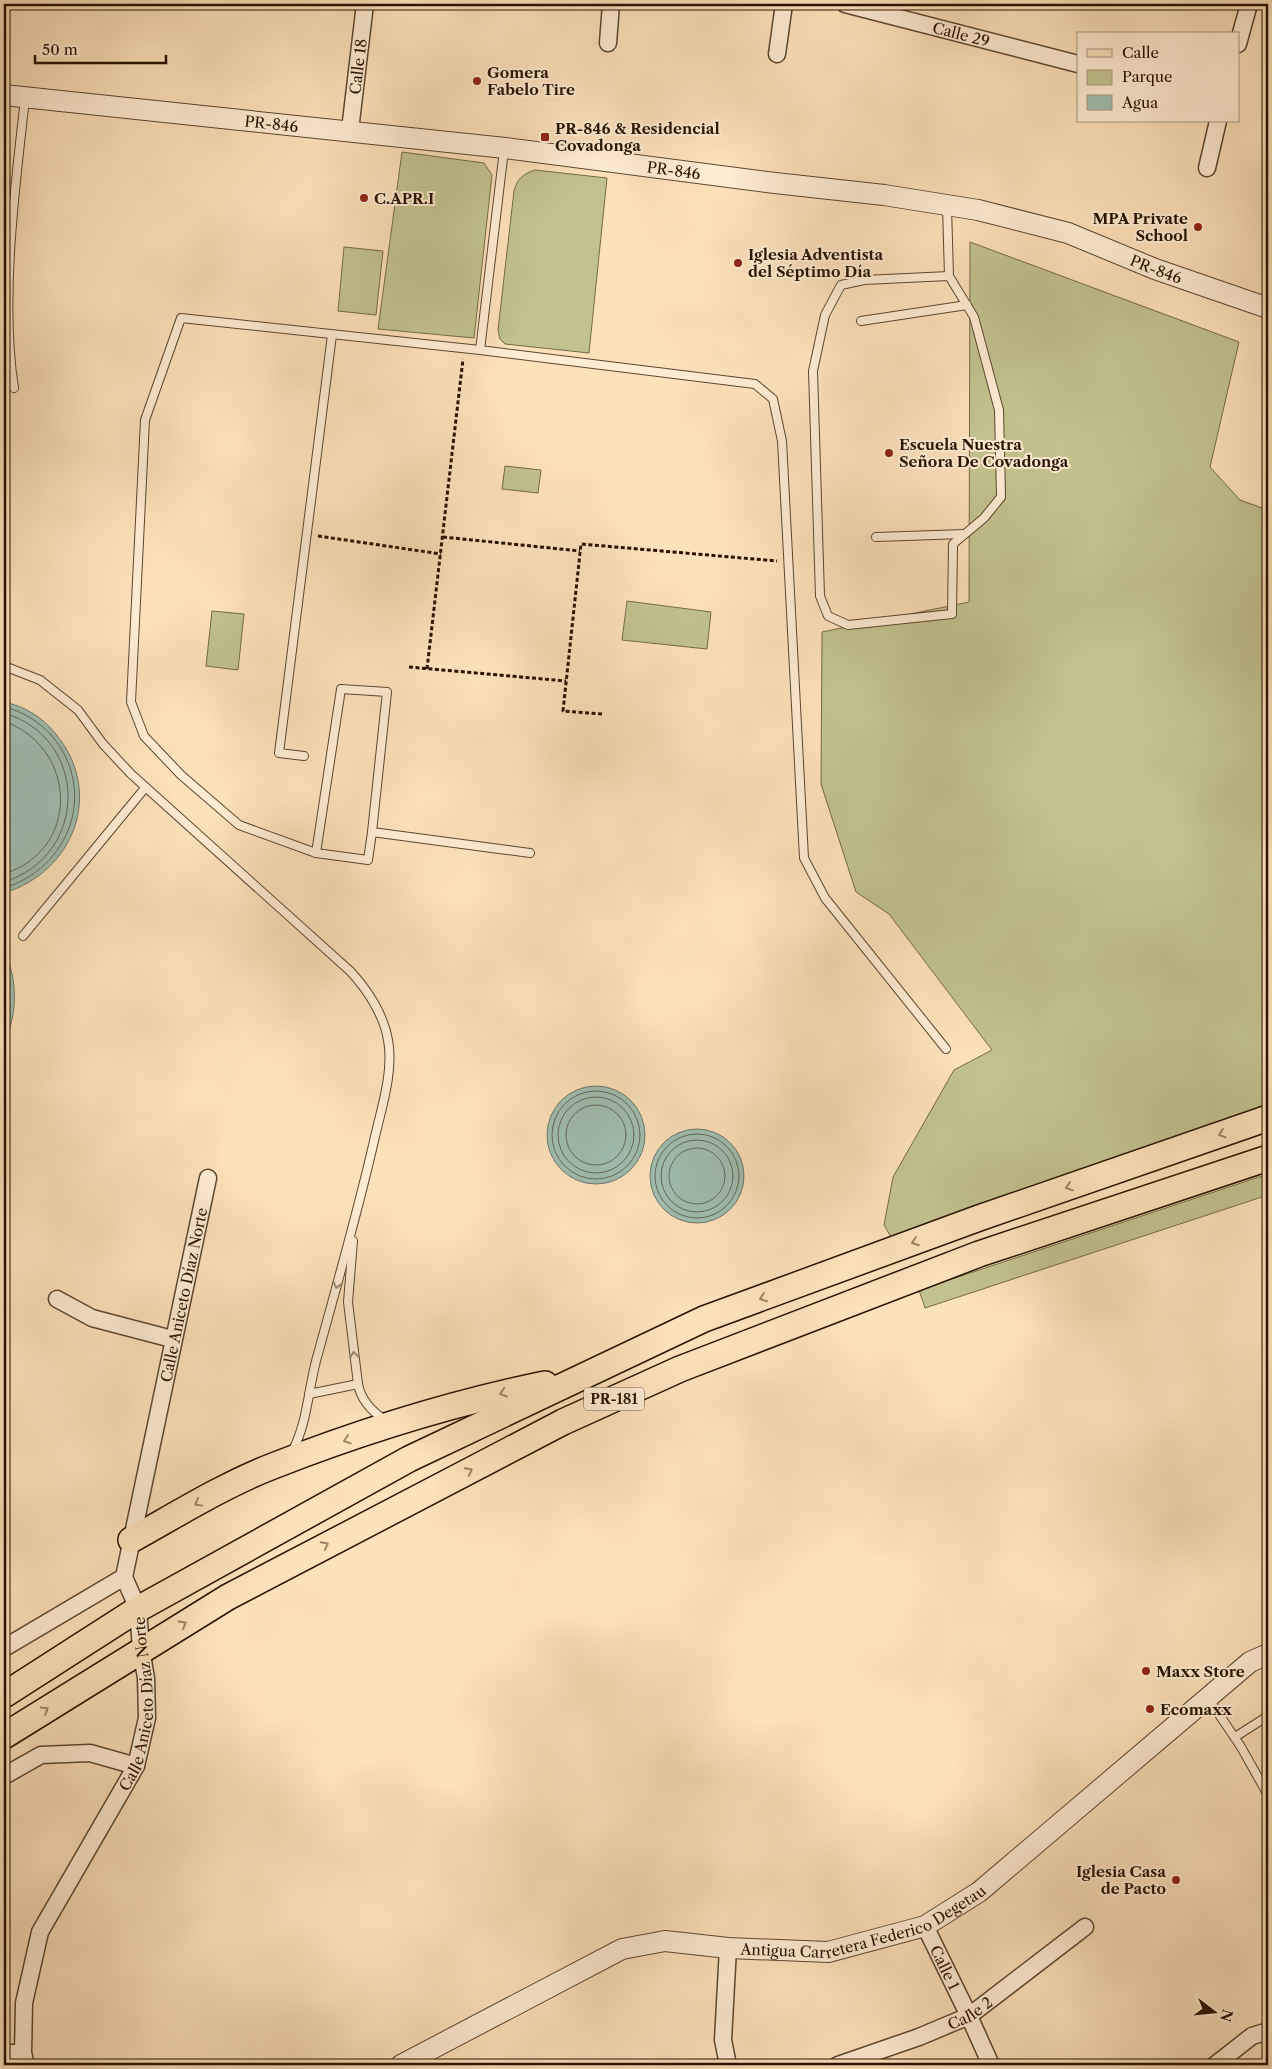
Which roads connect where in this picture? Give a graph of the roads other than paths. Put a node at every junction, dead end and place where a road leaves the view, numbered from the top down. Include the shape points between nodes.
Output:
1 (365, 4) edge
2 (612, 4) edge
3 (784, 4) edge
4 (846, 4) edge
5 (1249, 4) edge
6 (1240, 37) edge
7 (608, 43) dead end
8 (777, 54) dead end
9 (1077, 64) edge
10 (4, 95) edge
11 (26, 97) junction
12 (1218, 122) edge
13 (350, 130) junction
14 (504, 148) junction
15 (1207, 168) dead end
16 (947, 205) junction
17 (949, 276) junction
18 (967, 305) junction
19 (1268, 308) edge
20 (861, 321) dead end
21 (332, 334) junction
22 (480, 350) junction
23 (14, 388) dead end
24 (964, 534) junction
25 (876, 536) dead end
26 (4, 666) edge
27 (304, 756) dead end
28 (146, 788) junction
29 (372, 832) junction
30 (316, 853) junction
31 (530, 853) dead end
32 (24, 936) dead end
33 (946, 1049) dead end
34 (1268, 1118) edge
35 (1268, 1158) edge
36 (208, 1178) dead end
37 (355, 1221) junction
38 (56, 1299) dead end
39 (172, 1339) junction
40 (585, 1376) junction
41 (358, 1384) junction
42 (309, 1394) junction
43 (392, 1425) junction
44 (287, 1461) junction
45 (132, 1540) junction
46 (124, 1577) junction
47 (138, 1609) junction
48 (4, 1648) edge
49 (141, 1649) junction
50 (1268, 1654) edge
51 (4, 1695) edge
52 (1208, 1698) junction
53 (1268, 1716) edge
54 (4, 1736) edge
55 (1235, 1737) junction
56 (136, 1766) junction
57 (4, 1776) edge
58 (1268, 1795) edge
59 (925, 1926) junction
60 (1085, 1927) dead end
61 (728, 1948) junction
62 (969, 2016) junction
63 (1268, 2031) edge
64 (4, 2053) edge
65 (25, 2059) edge
66 (401, 2065) edge
67 (728, 2065) edge
68 (838, 2065) edge
69 (990, 2065) edge
70 (1215, 2065) edge

1 - 13 street, Calle 18
2 - 7 street
3 - 8 street
4 - 9 street, Calle 29
5 - 6 street
10 - 11 street, PR-846 / PR-846
11 - 13 street, PR-846 / PR-846
11 - 23 lane via 10,243 7,306
12 - 15 street
13 - 14 street, PR-846 / PR-846
14 - 16 street, PR-846 / PR-846
14 - 22 lane
16 - 17 lane
16 - 19 street, PR-846 / PR-846 via 1068,233 1155,269
17 - 18 lane
17 - 24 lane via 864,280 840,285 825,315 813,371 820,596 828,616 848,624 952,614 953,544
18 - 20 lane
18 - 24 lane via 974,317 999,410 1001,497 984,518
21 - 22 lane
21 - 27 lane via 279,753
21 - 30 lane via 180,318 145,420 131,702 144,736 180,775 239,824
22 - 33 lane via 756,384 773,399 782,441 804,858 824,898
24 - 25 lane
26 - 28 lane via 40,680 78,710 103,744
28 - 32 lane
28 - 37 lane via 350,971 366,987 378,1011 388,1040 388,1072
29 - 30 lane via 368,860
29 - 30 lane via 388,692 341,689
29 - 31 lane
34 -> 40 main road, PR-181 via 979,1218 704,1320
49 -> 35 main road, PR-181 via 228,1597 400,1506 563,1422 680,1369 979,1254
36 - 39 street, Calle Aniceto Díaz Norte
41 -> 37 lane via 348,1302
37 -> 42 lane
38 - 39 street via 92,1318
39 - 45 street, Calle Aniceto Díaz Norte
40 -> 43 main road via 510,1391
40 - 47 main road, PR-181 via 409,1458
41 - 42 lane
41 - 43 lane via 367,1405
42 - 44 lane via 300,1436
43 -> 44 main road
44 -> 45 main road via 207,1498
45 - 46 street, Calle Aniceto Díaz Norte
46 - 47 street, Calle Aniceto Díaz Norte
46 - 48 street
47 - 49 street, Calle Aniceto Díaz Norte
47 - 51 main road, PR-181
54 -> 49 main road, PR-181
49 - 56 street, Calle Aniceto Díaz Norte via 147,1718
50 - 52 street, Antigua Carretera Federico Degetau via 1250,1662
52 - 55 lane
52 - 59 street, Antigua Carretera Federico Degetau via 979,1892
53 - 55 lane
55 - 58 lane
56 - 57 street via 90,1753 42,1755
56 - 65 street, Calle Aniceto Díaz Norte via 40,1932 24,2003
59 - 61 street, Antigua Carretera Federico Degetau via 828,1952
59 - 62 street, Calle 1
60 - 62 street, Calle 2
61 - 66 street, Antigua Carretera Federico Degetau via 666,1941 622,1949
61 - 67 street via 723,2040
62 - 68 street, Calle 2
62 - 69 street, Calle 1
63 - 70 street via 1252,2036
64 - 65 street

